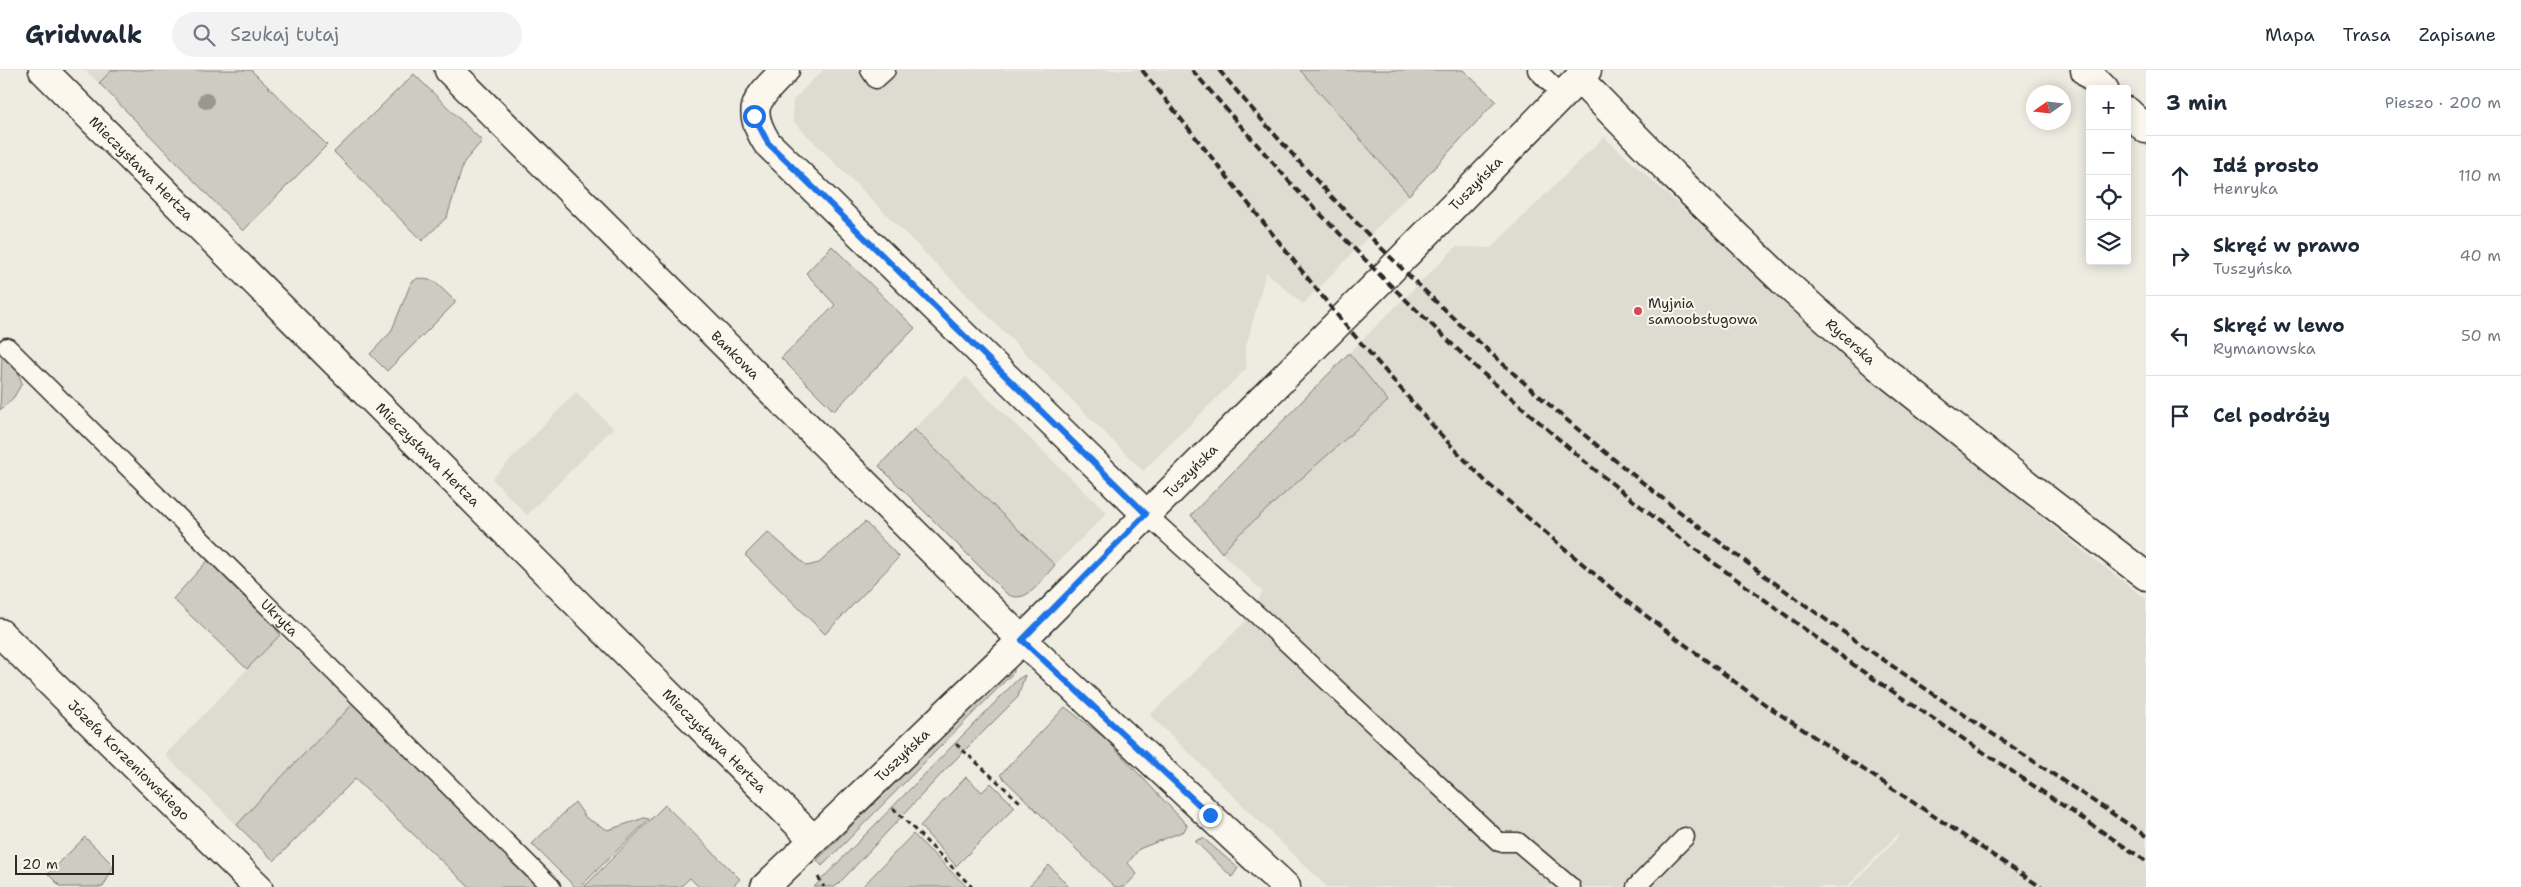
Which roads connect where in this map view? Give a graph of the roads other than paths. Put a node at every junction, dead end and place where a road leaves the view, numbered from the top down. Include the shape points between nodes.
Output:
1 (43, 70) edge
2 (448, 70) edge
3 (785, 70) edge
4 (870, 70) edge
5 (886, 70) edge
6 (1537, 70) edge
7 (2085, 70) edge
8 (1576, 81) edge
9 (2100, 85) edge
10 (2131, 115) edge
11 (2146, 129) edge
12 (7, 347) dead end
13 (1146, 514) junction
14 (2146, 576) edge
15 (0, 633) edge
16 (1022, 640) junction
17 (1685, 837) dead end
18 (813, 839) junction
19 (258, 887) edge
20 (551, 887) edge
21 (765, 887) edge
22 (1286, 887) edge
23 (1571, 887) edge
24 (1636, 887) edge

1 - 18 street, Mieczysława Hertza
2 - 16 street, Bankowa
3 - 13 street via 756,102 754,116 768,143
4 - 5 lane via 876,79
6 - 8 lane
7 - 9 street
8 - 13 street, Tuszyńska
8 - 14 street, Rycerska via 1783,281 1878,366
10 - 11 street
12 - 20 lane, Ukryta
13 - 16 street, Tuszyńska
13 - 23 lane via 1498,842 1518,842
15 - 19 street, Józefa Korzeniowskiego
16 - 18 street, Tuszyńska
16 - 22 street, Bankowa
17 - 24 lane
18 - 21 street, Tuszyńska

